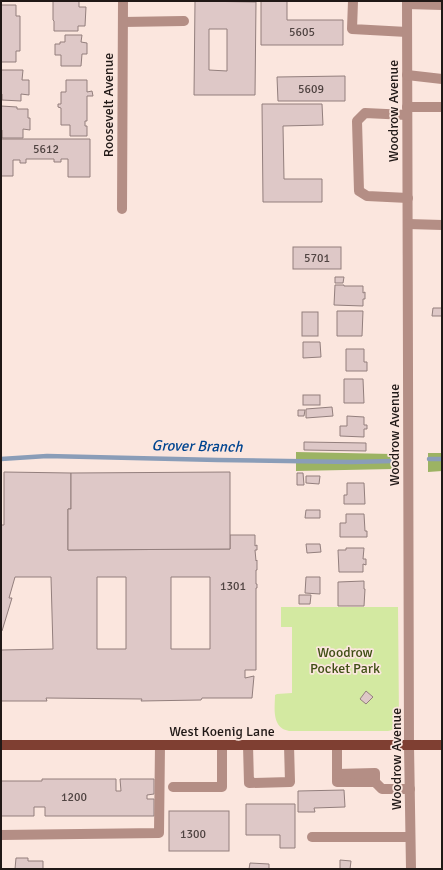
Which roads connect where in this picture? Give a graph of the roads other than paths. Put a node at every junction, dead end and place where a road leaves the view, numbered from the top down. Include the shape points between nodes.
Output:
1 (123, 1) edge
2 (354, 1) edge
3 (407, 3) edge
4 (442, 5) edge
5 (184, 21) dead end
6 (123, 22) junction
7 (407, 32) junction
8 (407, 75) junction
9 (442, 79) edge
10 (442, 107) edge
11 (407, 111) junction
12 (408, 198) junction
13 (122, 209) dead end
14 (408, 224) junction
15 (442, 225) edge
16 (1, 744) edge
17 (160, 745) junction
18 (222, 745) junction
19 (248, 745) junction
20 (289, 745) junction
21 (337, 745) junction
22 (409, 745) junction
23 (442, 745) edge
24 (173, 787) dead end
25 (410, 789) junction
26 (1, 835) edge
27 (312, 837) dead end
28 (410, 838) junction
29 (411, 869) edge

1 - 6 street, Roosevelt Avenue
2 - 7 street via 352,29
3 - 4 street
3 - 7 street, Woodrow Avenue
5 - 6 street
6 - 13 street, Roosevelt Avenue
7 - 8 street, Woodrow Avenue
8 - 9 street
8 - 11 street, Woodrow Avenue
10 - 11 street
11 - 12 street, Woodrow Avenue
11 - 12 street via 365,113 357,121 359,191 367,196
12 - 14 street, Woodrow Avenue
14 - 15 street
14 - 22 street, Woodrow Avenue
16 - 17 main road, West Koenig Lane
17 - 18 main road, West Koenig Lane
17 - 26 street via 159,833
18 - 19 main road, West Koenig Lane
18 - 24 street via 222,787
19 - 20 main road, West Koenig Lane
19 - 20 street via 249,783 290,782
20 - 21 main road, West Koenig Lane
21 - 22 main road, West Koenig Lane
21 - 25 street via 337,782 375,782 382,789
22 - 23 main road, West Koenig Lane
22 - 25 street, Woodrow Avenue
25 - 28 street, Woodrow Avenue
27 - 28 street
28 - 29 street, Woodrow Avenue

